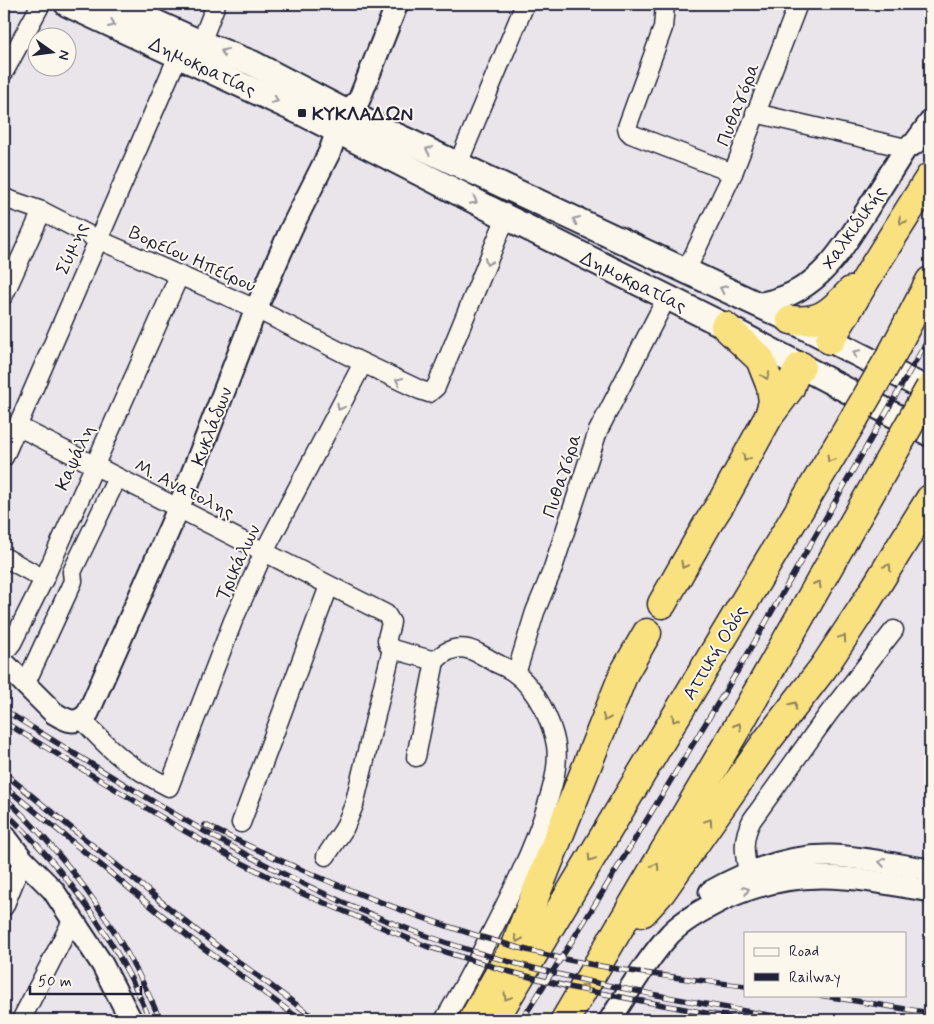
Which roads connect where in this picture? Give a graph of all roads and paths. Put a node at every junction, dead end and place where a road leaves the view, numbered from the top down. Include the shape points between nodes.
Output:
1 (41, 4) edge
2 (67, 4) edge
3 (115, 4) edge
4 (216, 4) edge
5 (397, 4) edge
6 (525, 4) edge
7 (665, 4) edge
8 (798, 4) edge
9 (200, 43) junction
10 (178, 56) junction
11 (4, 72) edge
12 (755, 113) junction
13 (341, 121) junction
14 (930, 122) edge
15 (906, 148) junction
16 (458, 164) junction
17 (733, 173) junction
18 (930, 177) edge
19 (4, 198) edge
20 (42, 212) junction
21 (506, 217) junction
22 (97, 239) junction
23 (874, 266) junction
24 (686, 272) junction
25 (179, 276) junction
26 (930, 282) edge
27 (4, 296) edge
28 (667, 297) junction
29 (754, 304) junction
30 (256, 309) junction
31 (790, 320) junction
32 (725, 326) junction
33 (830, 340) junction
34 (363, 364) junction
35 (801, 366) junction
36 (930, 389) edge
37 (769, 416) junction
38 (17, 426) junction
39 (930, 434) edge
40 (4, 457) edge
41 (93, 466) junction
42 (118, 478) junction
43 (929, 501) edge
44 (179, 508) junction
45 (264, 552) junction
46 (4, 557) edge
47 (44, 579) junction
48 (329, 586) junction
49 (662, 604) dead end
50 (894, 630) dead end
51 (647, 633) dead end
52 (392, 649) junction
53 (4, 653) edge
54 (435, 661) junction
55 (4, 663) edge
56 (516, 674) junction
57 (25, 685) junction
58 (82, 719) junction
59 (416, 757) dead end
60 (241, 822) dead end
61 (4, 835) edge
62 (326, 856) dead end
63 (23, 860) junction
64 (930, 870) edge
65 (748, 872) junction
66 (930, 891) edge
67 (4, 907) edge
68 (72, 921) junction
69 (604, 953) junction
70 (651, 958) junction
71 (21, 1020) edge
72 (131, 1020) edge
73 (444, 1020) edge
74 (473, 1020) edge
75 (494, 1020) edge
76 (565, 1020) edge
77 (610, 1020) edge

1 - 11 street
2 -> 10 main road, Δημοκρατίας
3 - 9 main road, Δημοκρατίας
4 - 9 street
5 - 13 street, Κυκλάδων via 359,100
6 - 16 street
7 - 17 street via 663,28 628,131
8 - 12 street, Πυθαγόρα
13 -> 9 main road, Δημοκρατίας via 252,63
10 -> 13 main road, Δημοκρατίας via 302,113
10 - 22 street, Σύμης
12 - 15 street
12 - 17 street, Πυθαγόρα
16 -> 13 main road, Δημοκρατίας
13 -> 21 main road, Δημοκρατίας
13 - 30 street, Κυκλάδων
14 - 15 street, Χαλκιδικής via 918,141
15 - 29 street, Χαλκιδικής via 844,248 828,268 792,294
24 -> 16 main road, Δημοκρατίας
17 - 24 street, Πυθαγόρα
18 -> 23 highway
19 - 20 street, Βορείου Ηπείρου
20 - 22 street, Βορείου Ηπείρου
20 - 27 street
21 - 28 main road, Δημοκρατίας
21 -> 34 street, Βορείου Ηπείρου via 436,387 429,393
22 - 25 street, Βορείου Ηπείρου
22 - 38 street, Σύμης
23 - 31 highway via 835,308 806,322
23 - 33 highway
29 -> 24 main road, Δημοκρατίας
25 - 30 street, Βορείου Ηπείρου
25 - 41 street, Καψάλη
26 -> 75 highway, Αττική Οδός, bridge via 855,417
28 - 32 main road, Δημοκρατίας
28 - 56 street, Πυθαγόρα via 598,432
29 - 31 main road, Δημοκρατίας
30 - 34 street, Βορείου Ηπείρου
30 - 44 street, Κυκλάδων
31 - 33 main road, Δημοκρατίας
32 - 35 main road, Δημοκρατίας
32 -> 37 highway via 760,359 771,387
33 - 35 main road
36 -> 33 main road, Δημοκρατίας
34 -> 45 street, Τρικάλων
35 - 37 highway via 790,388
35 - 39 main road, Δημοκρατίας
69 -> 36 highway, bridge
37 -> 49 highway
38 - 40 street, Σύμης
38 - 41 street, Μ. Ανατολης
41 - 42 street, Μ. Ανατολης
41 - 47 street, Καψάλη
42 - 44 street, Μ. Ανατολης
42 - 57 street via 72,572 73,581
69 -> 43 highway via 662,891 766,742 823,668
44 - 45 street, Μ. Ανατολης
44 - 58 street, Κυκλάδων via 92,706
45 - 48 street, Μ. Ανατολης
45 - 58 street, Τρικάλων via 233,620 169,787 128,764
46 - 47 street
47 - 53 street, Καψάλη
48 - 52 street, Μ. Ανατολης via 386,614 391,622 387,643
48 - 60 street
50 - 65 street via 752,820 744,840
51 -> 74 highway via 624,673 515,946
52 - 54 street
52 - 62 street via 354,805 344,830
54 - 56 street via 447,651 462,648 480,653
54 - 59 street
55 - 57 street
56 - 73 street via 547,716 556,745 555,775 543,818 520,873
57 - 58 street via 54,714 74,722
61 - 63 street
63 - 67 street
63 - 68 street via 53,890
64 -> 65 street via 830,856 800,858
65 - 70 street via 690,906 669,928
70 -> 66 street via 673,932 695,914 734,894 779,880 828,876
68 - 71 street
68 - 72 street via 102,964
76 -> 69 highway
70 - 77 street

